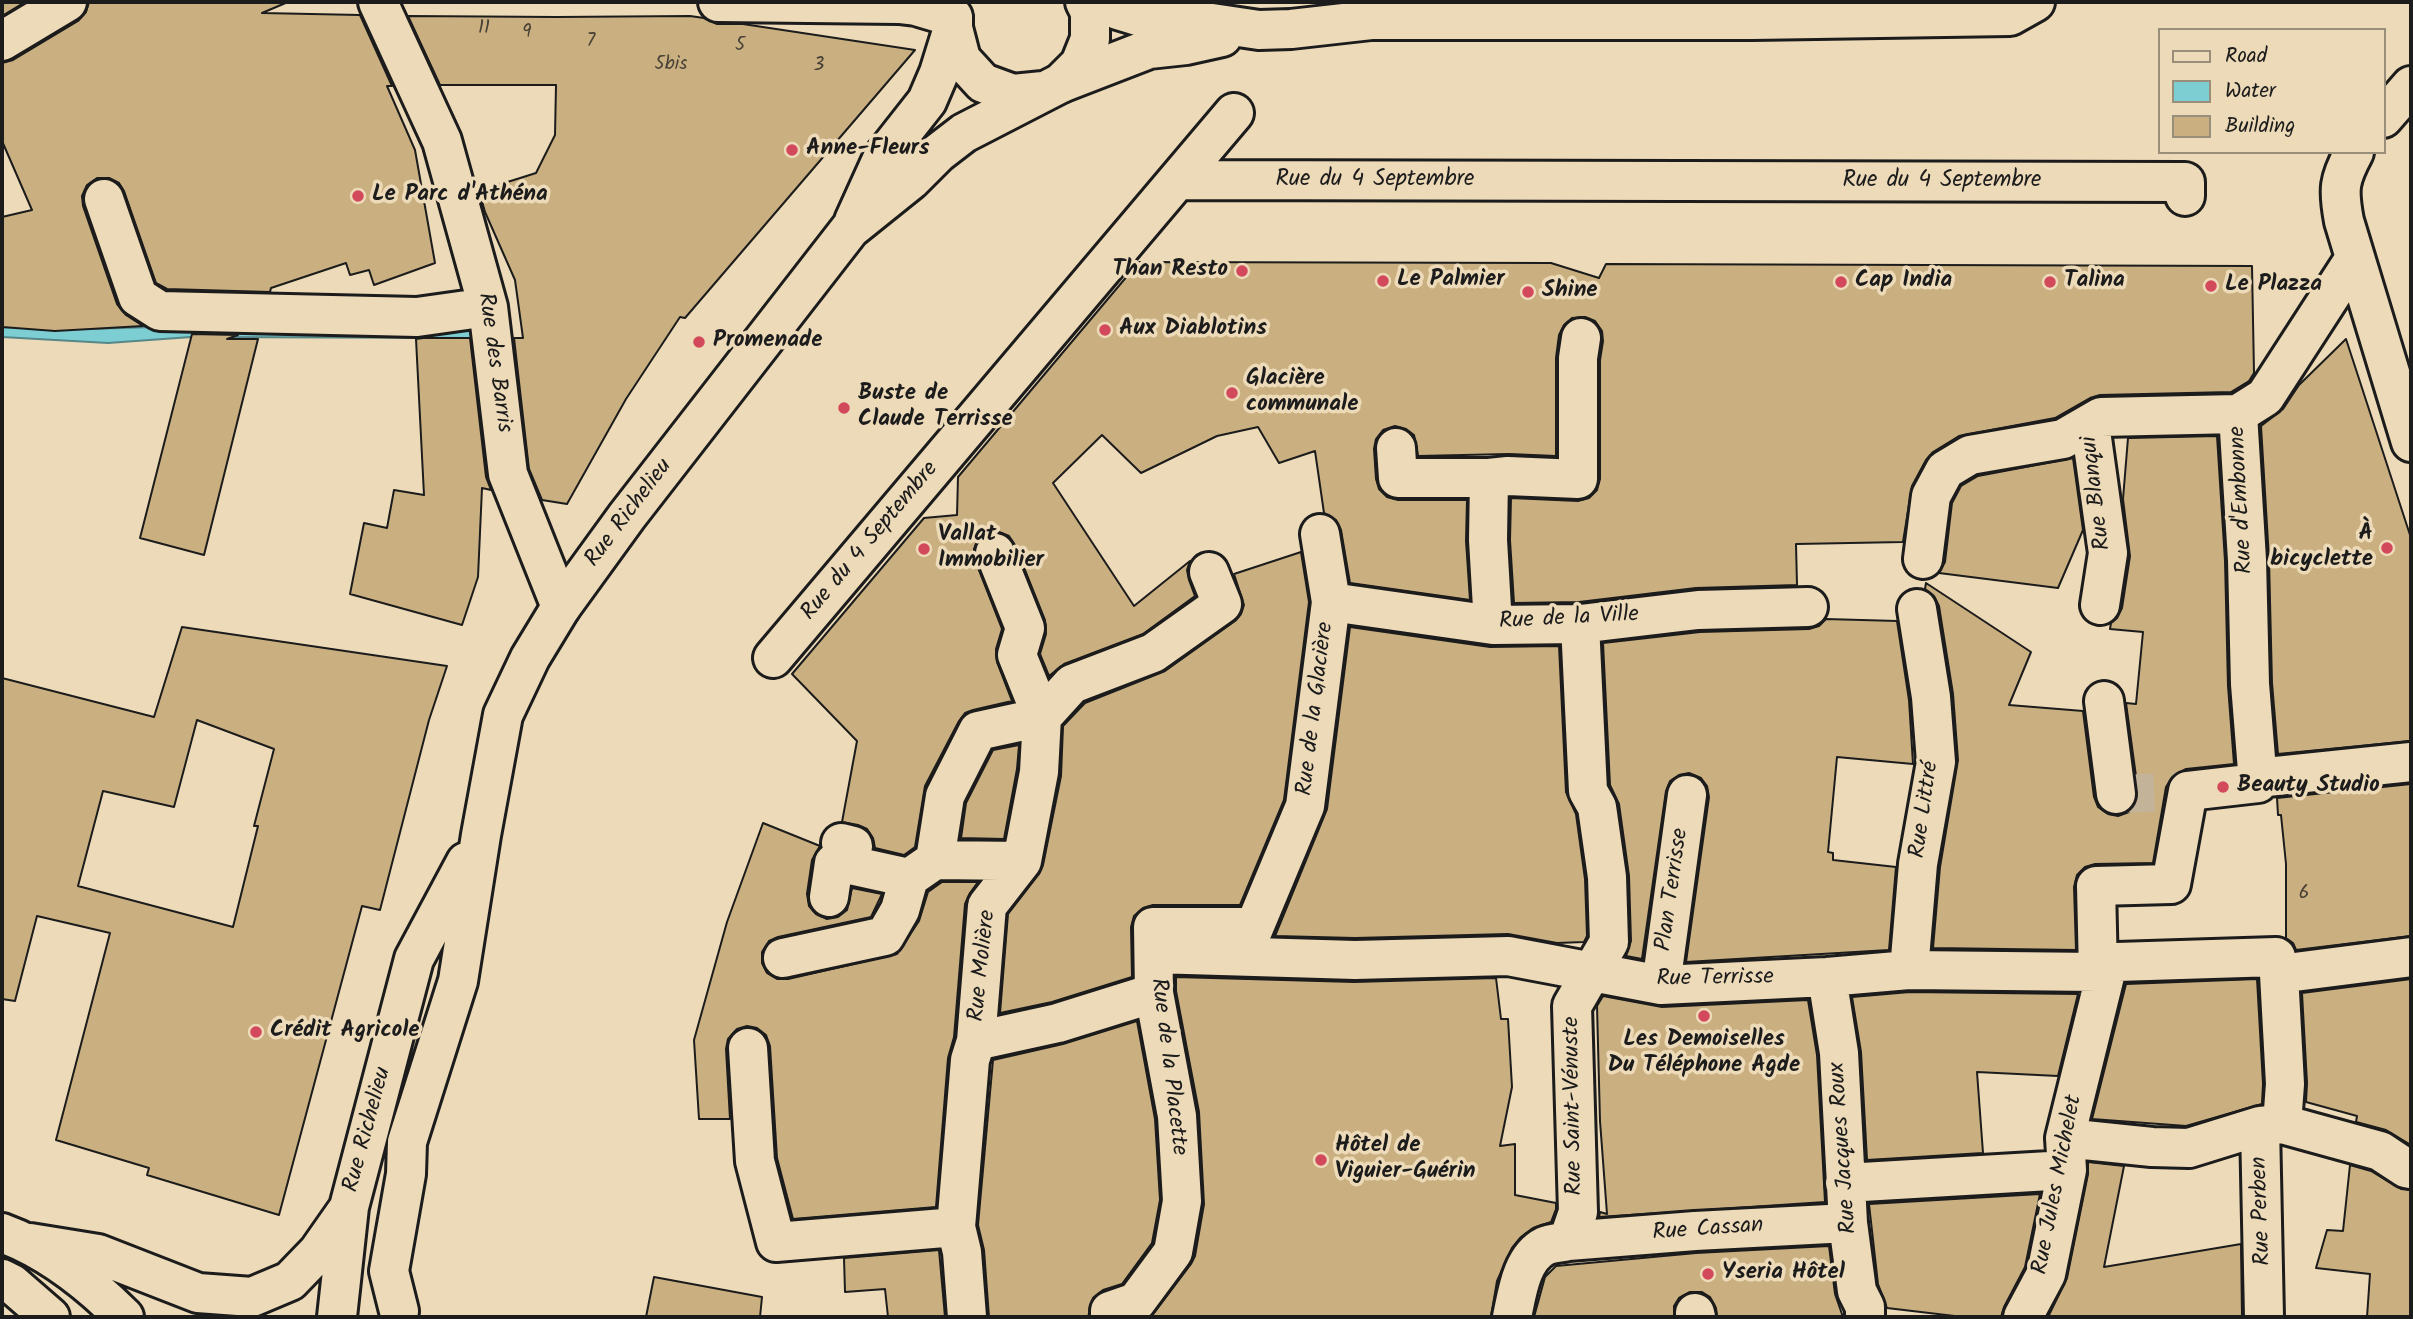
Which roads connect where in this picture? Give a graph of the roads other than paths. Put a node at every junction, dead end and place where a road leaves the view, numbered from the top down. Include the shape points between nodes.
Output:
1 (68, 2) edge
2 (378, 2) edge
3 (718, 2) edge
4 (1085, 2) edge
5 (1104, 2) edge
6 (2033, 2) edge
7 (898, 3) edge
8 (1752, 11) edge
9 (1311, 14) edge
10 (955, 16) edge
11 (1259, 30) junction
12 (2, 41) edge
13 (2411, 86) edge
14 (1053, 87) junction
15 (1234, 113) dead end
16 (2385, 116) edge
17 (2353, 154) edge
18 (1178, 180) junction
19 (2185, 196) dead end
20 (104, 199) dead end
21 (850, 229) junction
22 (2355, 258) junction
23 (488, 307) junction
24 (1581, 338) dead end
25 (2238, 414) junction
26 (2090, 424) junction
27 (2411, 442) edge
28 (1396, 448) dead end
29 (1489, 478) junction
30 (1320, 534) dead end
31 (996, 552) dead end
32 (1923, 559) dead end
33 (1209, 572) dead end
34 (1331, 602) junction
35 (2101, 605) dead end
36 (561, 607) junction
37 (1808, 607) dead end
38 (1917, 609) dead end
39 (1493, 625) junction
40 (1580, 625) junction
41 (773, 658) dead end
42 (2104, 701) dead end
43 (1042, 717) junction
44 (2411, 762) edge
45 (2258, 780) junction
46 (2116, 793) dead end
47 (1687, 795) dead end
48 (481, 835) junction
49 (1022, 860) junction
50 (922, 869) junction
51 (829, 897) dead end
52 (1248, 942) junction
53 (2411, 957) edge
54 (783, 958) dead end
55 (2278, 965) junction
56 (1909, 970) junction
57 (2102, 970) junction
58 (1592, 972) junction
59 (1827, 976) junction
60 (1661, 985) junction
61 (1154, 993) junction
62 (976, 1041) junction
63 (748, 1048) dead end
64 (2271, 1125) junction
65 (2066, 1154) junction
66 (2411, 1169) edge
67 (1845, 1183) junction
68 (349, 1207) junction
69 (1848, 1223) junction
70 (956, 1227) junction
71 (16, 1238) edge
72 (1568, 1241) junction
73 (2, 1279) edge
74 (408, 1314) edge
75 (50, 1317) edge
76 (124, 1317) edge
77 (337, 1317) edge
78 (360, 1317) edge
79 (967, 1317) edge
80 (1110, 1317) edge
81 (1512, 1317) edge
82 (1865, 1317) edge
83 (2023, 1317) edge
84 (2264, 1317) edge

1 - 12 street
2 - 23 street, Rue des Barris via 442,141
3 - 7 street
4 - 14 street via 1090,12 1090,39 1080,64
5 - 11 street via 1151,20 1185,19
6 - 8 street via 2010,16
7 - 10 street
8 - 9 street via 1371,20
9 - 11 street
10 - 14 street via 961,59 983,83 1013,94
10 - 21 street, Rue Richelieu via 927,101 883,157
11 - 14 street via 1149,49
13 - 16 street
14 - 21 street, Rue Richelieu via 964,133
15 - 18 street
17 - 22 street via 2339,197
18 - 19 street, Rue du 4 Septembre via 2185,183
18 - 41 street, Rue du 4 Septembre
20 - 23 street via 138,297 160,312 417,317
21 - 36 street, Rue Richelieu
22 - 25 street, Rue d'Embonne via 2265,397
22 - 27 street
23 - 36 street, Rue des Barris via 508,474
24 - 29 street via 1578,479
25 - 26 street via 2101,417
25 - 45 street, Rue d'Embonne
26 - 32 street via 2063,439 1970,455 1945,470 1931,496
26 - 35 street, Rue Blanqui via 2108,553
28 - 29 street via 1398,478
29 - 39 street
30 - 34 street, Rue de la Glacière
31 - 43 street, Rue Molière via 1025,628 1017,655
33 - 43 street via 1222,604 1153,653 1072,684
34 - 39 street, Rue de la Ville
34 - 52 street, Rue de la Glacière via 1305,806
36 - 48 street, Rue Richelieu via 503,715
37 - 40 street, Rue de la Ville via 1698,610
38 - 56 street, Rue Littré via 1936,762 1918,864
39 - 40 street, Rue de la Ville
40 - 58 street, Rue Saint-Vénuste via 1588,791 1597,807 1608,890 1609,942
42 - 46 street
43 - 49 street, Rue Molière via 1039,772
43 - 50 street via 978,731 945,796
44 - 45 street
45 - 57 street, Rue Jules Michelet via 2188,791 2171,884 2096,886
47 - 60 street, Plan Terrisse
48 - 68 street, Rue Richelieu via 414,960
48 - 74 street, Rue Richelieu via 458,981 407,1142 407,1174 389,1271
49 - 50 street
49 - 62 street, Rue Molière via 987,905
50 - 51 street via 846,854 834,863
50 - 54 street via 885,936
52 - 58 street, Rue Terrisse via 1355,960 1508,956
52 - 61 street, Rue de la Placette via 1153,927
53 - 55 street, Rue Terrisse
55 - 57 street, Rue Terrisse via 2117,962
55 - 64 street via 2286,1084
56 - 57 street, Rue Terrisse
56 - 59 street, Rue Terrisse
57 - 65 street, Rue Jules Michelet
58 - 60 street, Rue Terrisse
58 - 72 street, Rue Saint-Vénuste via 1572,1006 1578,1212
59 - 60 street, Rue Terrisse
59 - 67 street, Rue Jacques Roux via 1839,1053
61 - 62 street via 1058,1023
61 - 80 street, Rue de la Placette via 1177,1116 1182,1201 1173,1252 1136,1302 1110,1311
62 - 70 street, Rue Molière via 970,1060
63 - 70 street via 755,1161 776,1242
64 - 65 street via 2189,1148
64 - 66 street via 2380,1151
64 - 84 street, Rue Perben
65 - 67 street
65 - 83 street, Rue Jules Michelet via 2046,1274
67 - 69 street, Rue Jacques Roux
68 - 71 street via 318,1252 290,1280 251,1297 198,1293 98,1254
68 - 77 street, Rue Richelieu
69 - 72 street, Rue Cassan
69 - 82 street, Rue Jacques Roux
70 - 79 street, Rue Molière
71 - 76 street via 94,1287
72 - 81 street via 1545,1246 1530,1259 1519,1282
73 - 75 street
74 - 78 street via 386,1311

